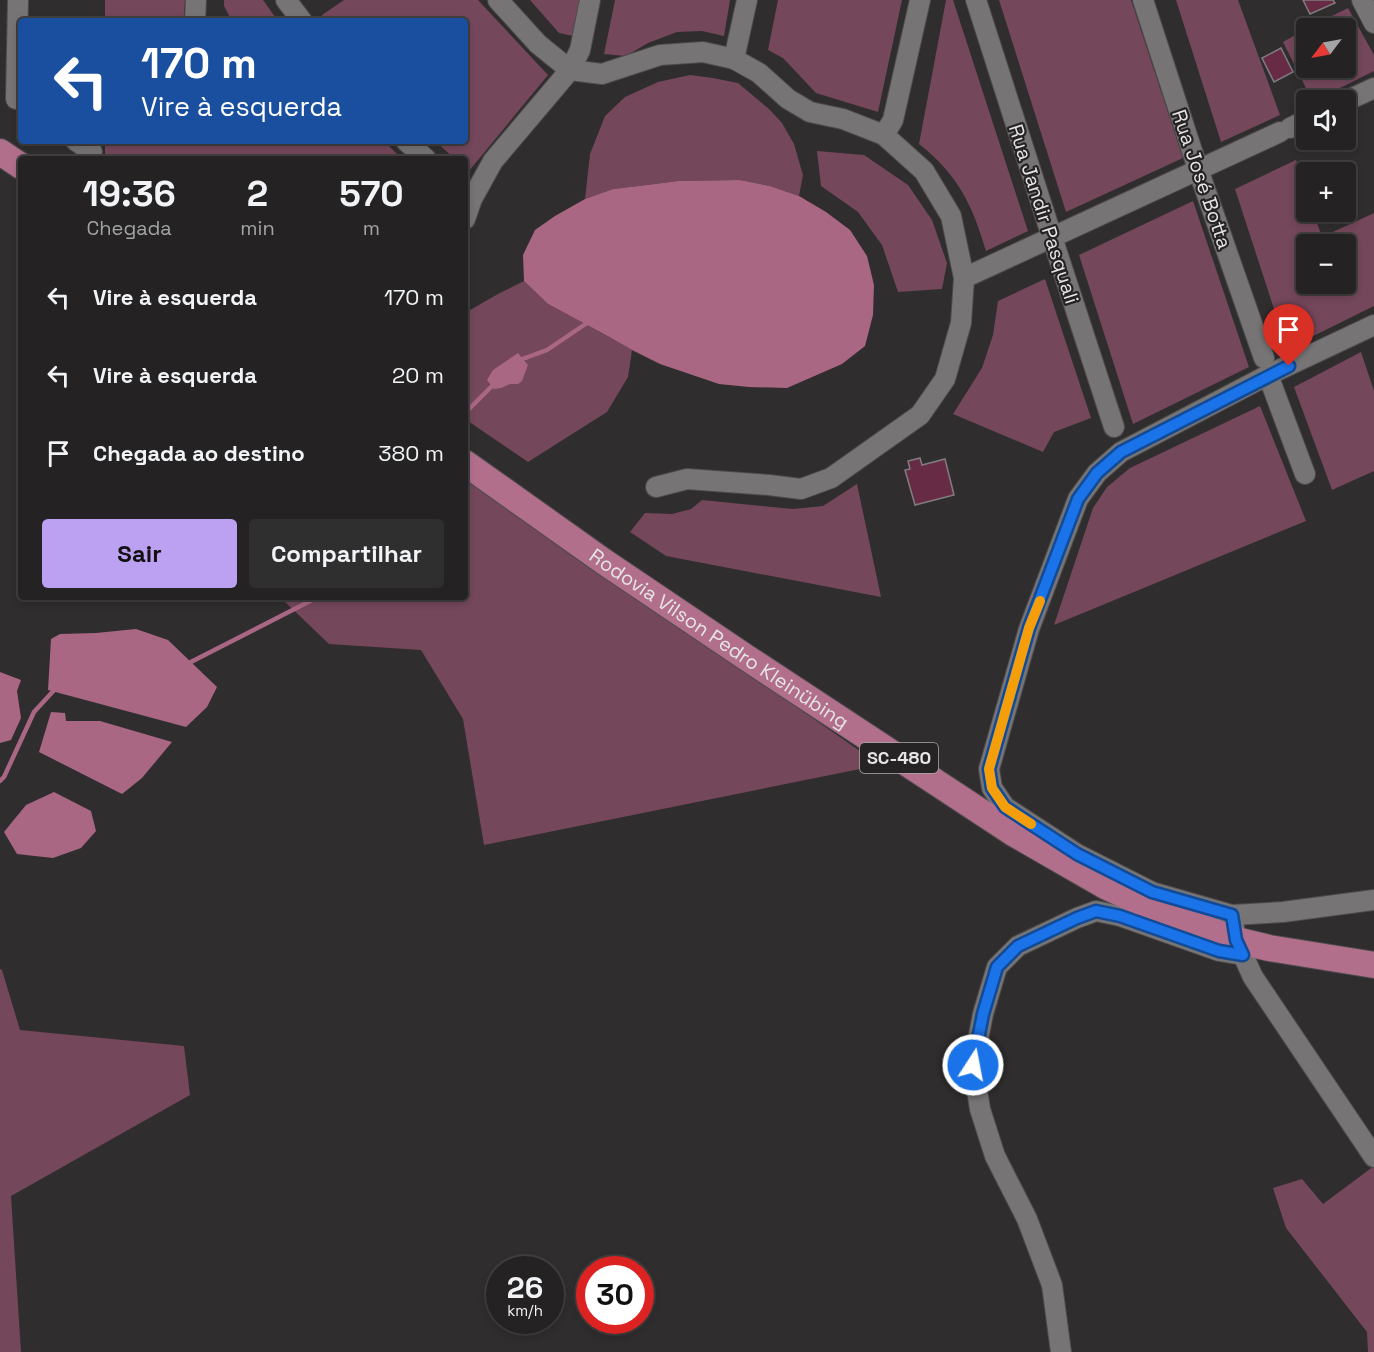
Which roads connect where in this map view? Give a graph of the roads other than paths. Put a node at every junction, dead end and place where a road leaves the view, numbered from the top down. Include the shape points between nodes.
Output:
1 (18, 0) edge
2 (196, 0) edge
3 (498, 0) edge
4 (590, 0) edge
5 (747, 0) edge
6 (920, 0) edge
7 (976, 0) edge
8 (1143, 0) edge
9 (1362, 0) edge
10 (195, 18) edge
11 (1374, 23) edge
12 (734, 59) junction
13 (570, 70) junction
14 (0, 86) edge
15 (1374, 88) edge
16 (1356, 96) edge
17 (18, 101) edge
18 (1292, 127) edge
19 (884, 135) junction
20 (409, 144) edge
21 (0, 152) edge
22 (423, 156) edge
23 (18, 164) edge
24 (1198, 169) junction
25 (469, 196) edge
26 (1052, 237) junction
27 (964, 278) junction
28 (1374, 325) edge
29 (1266, 367) junction
30 (1114, 427) dead end
31 (468, 465) edge
32 (1305, 474) dead end
33 (656, 487) dead end
34 (1374, 900) edge
35 (1232, 915) junction
36 (1239, 947) junction
37 (1374, 964) edge
38 (1374, 1156) edge
39 (1061, 1352) edge

1 - 17 street
2 - 10 street
3 - 13 street via 537,44
4 - 13 street via 580,50
5 - 12 street
6 - 19 street via 893,120
7 - 26 street, Rua Jandir Pasquali
8 - 24 street, Rua José Botta
9 - 11 street
12 - 13 street via 703,52 660,56 602,74
12 - 19 street via 810,112 843,119
13 - 25 street via 493,161
14 - 17 street
15 - 16 street
18 - 24 street
19 - 27 street via 924,171 951,216
20 - 22 street
21 - 23 main road
24 - 26 street
24 - 29 street, Rua José Botta
26 - 27 street
26 - 30 street, Rua Jandir Pasquali
27 - 33 street via 961,323 945,379 920,415 831,478 801,489 687,479
28 - 29 street
29 - 32 street, Rua José Botta
29 - 35 street via 1121,452 1097,473 1078,499 1029,628 989,769 992,788 1005,807 1077,854 1152,892
31 - 36 main road, Rodovia Vilson Pedro Kleinübing / SC-480 via 603,561 1013,833 1107,887
34 - 35 street
35 - 36 street
36 - 37 main road, Rodovia Vilson Pedro Kleinübing / SC-480
36 - 38 street via 1253,977
36 - 39 street via 1219,951 1096,911 1018,946 997,967 973,1065 980,1109 995,1156 1027,1219 1052,1285

